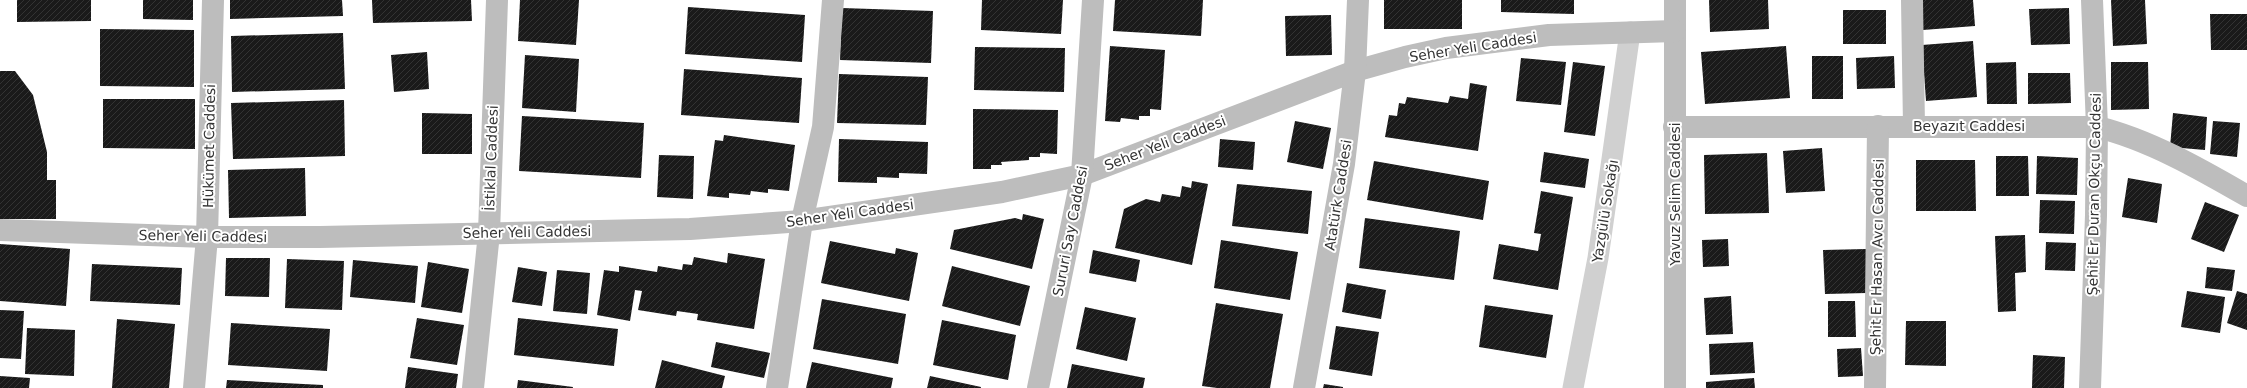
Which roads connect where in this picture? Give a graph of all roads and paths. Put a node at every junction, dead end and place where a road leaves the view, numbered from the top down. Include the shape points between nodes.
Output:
1 (213, 0) edge
2 (497, 0) edge
3 (833, 0) edge
4 (1092, 0) edge
5 (1358, 0) edge
6 (1675, 0) edge
7 (1912, 0) edge
8 (2092, 0) edge
9 (1674, 31) junction
10 (1630, 32) junction
11 (1355, 71) junction
12 (1878, 126) junction
13 (1914, 126) junction
14 (1674, 127) junction
15 (2097, 127) junction
16 (1082, 175) junction
17 (2247, 196) edge
18 (802, 220) junction
19 (0, 230) edge
20 (489, 233) junction
21 (207, 237) junction
22 (194, 388) edge
23 (473, 388) edge
24 (777, 388) edge
25 (1038, 388) edge
26 (1304, 388) edge
27 (1573, 388) edge
28 (1675, 388) edge
29 (1875, 388) edge
30 (2090, 388) edge

1 - 21 street, Hükümet Caddesi
2 - 20 street, İstiklal Caddesi
3 - 18 street via 822,127
4 - 16 street, Sururi Say Caddesi
5 - 11 street, Atatürk Caddesi
6 - 9 street, Yavuz Selim Caddesi
7 - 13 street
8 - 15 street, Şehit Er Duran Okçu Caddesi
9 - 10 street, Seher Yeli Caddesi
9 - 14 street, Yavuz Selim Caddesi
10 - 11 street, Seher Yeli Caddesi via 1549,35 1446,48
10 - 27 street, Yazgülü Sokağı via 1599,250
11 - 16 street, Seher Yeli Caddesi
11 - 26 street, Atatürk Caddesi via 1344,164
12 - 13 street, Beyazıt Caddesi
12 - 14 street, Beyazıt Caddesi
12 - 29 street, Şehit Er Hasan Avcı Caddesi
13 - 15 street, Beyazıt Caddesi
14 - 28 street, Yavuz Selim Caddesi
15 - 17 street, Beyazıt Caddesi via 2159,150
15 - 30 street, Şehit Er Duran Okçu Caddesi
16 - 18 street, Seher Yeli Caddesi via 1002,192
16 - 25 street, Sururi Say Caddesi
18 - 20 street, Seher Yeli Caddesi via 690,229
18 - 24 street
19 - 21 street, Seher Yeli Caddesi
20 - 21 street, Seher Yeli Caddesi
20 - 23 street, İstiklal Caddesi
21 - 22 street, Hükümet Caddesi

